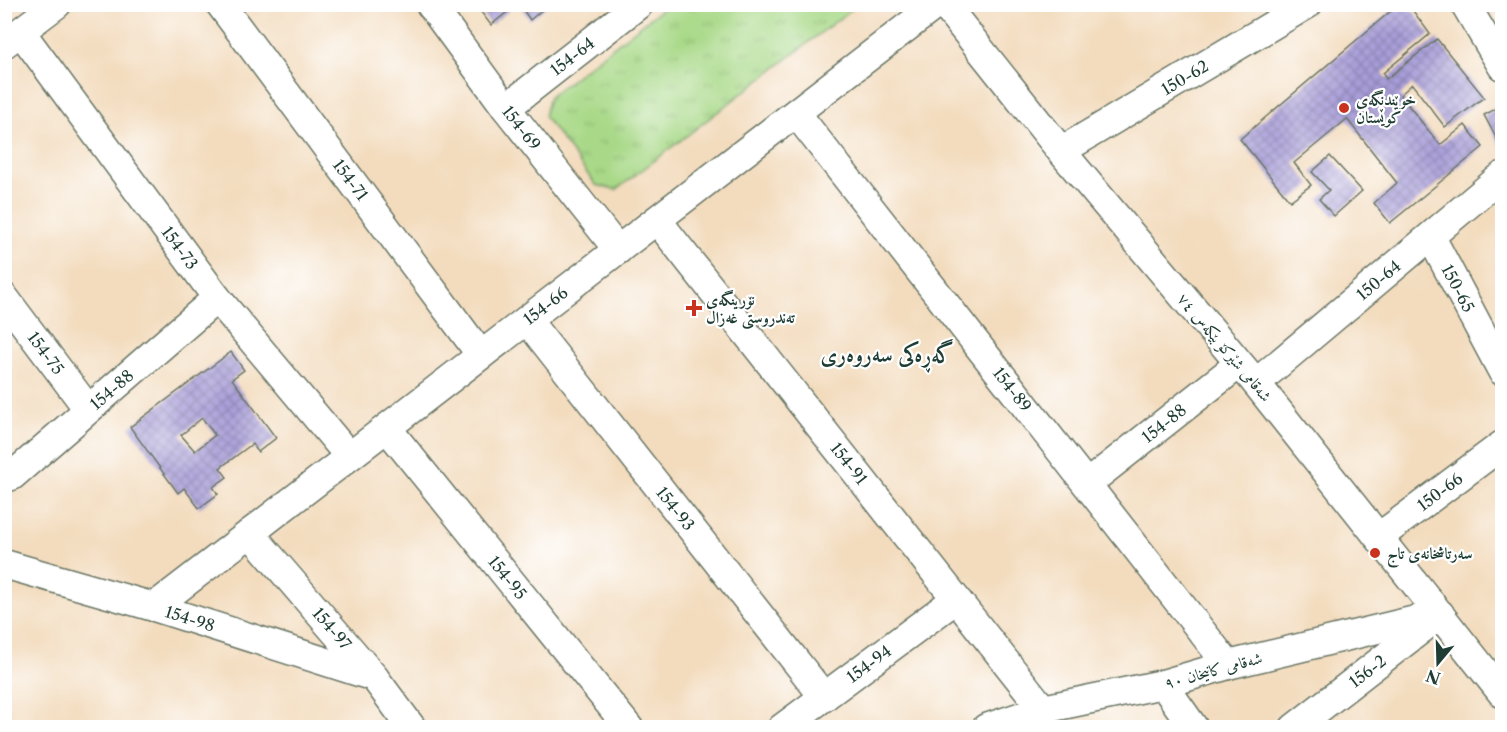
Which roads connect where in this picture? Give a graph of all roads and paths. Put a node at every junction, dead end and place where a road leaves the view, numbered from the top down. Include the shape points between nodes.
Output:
1 (57, 4) edge
2 (220, 4) edge
3 (430, 4) edge
4 (639, 4) edge
5 (937, 4) edge
6 (944, 4) edge
7 (1308, 4) edge
8 (1465, 4) edge
9 (13, 38) edge
10 (1503, 66) edge
11 (506, 108) junction
12 (796, 113) junction
13 (1061, 151) junction
14 (1503, 176) edge
15 (657, 220) junction
16 (1431, 237) junction
17 (618, 250) junction
18 (4, 297) edge
19 (217, 298) junction
20 (527, 320) junction
21 (481, 355) junction
22 (1503, 371) edge
23 (1248, 373) junction
24 (88, 409) junction
25 (387, 428) junction
26 (1503, 445) edge
27 (350, 456) junction
28 (4, 477) edge
29 (1087, 484) junction
30 (250, 533) junction
31 (1379, 537) junction
32 (4, 564) edge
33 (956, 599) junction
34 (154, 607) junction
35 (1440, 614) junction
36 (1228, 665) junction
37 (374, 677) junction
38 (1163, 684) junction
39 (1503, 693) edge
40 (824, 697) junction
41 (1043, 709) junction
42 (412, 728) edge
43 (628, 728) edge
44 (782, 728) edge
45 (986, 728) edge
46 (1194, 728) edge
47 (1294, 728) edge

1 - 9 street
2 - 21 street, 154-71
3 - 11 street, 154-69
4 - 11 street, 154-64
5 - 12 street, 154-66
6 - 13 street, شەقامی شێرکۆ بێکەس ٧٤
7 - 13 street, 150-62
8 - 10 street
9 - 19 street, 154-73
11 - 17 street, 154-69
12 - 15 street, 154-66
12 - 29 street, 154-89
13 - 23 street, شەقامی شێرکۆ بێکەس ٧٤
14 - 16 street, 150-64
15 - 17 street, 154-66
15 - 33 street, 154-91
16 - 22 street, 150-65
16 - 23 street, 150-64
17 - 20 street, 154-66
18 - 24 street, 154-75
19 - 24 street, 154-88
19 - 27 street, 154-73
20 - 21 street, 154-66
20 - 40 street, 154-93
21 - 25 street, 154-66
23 - 29 street, 154-88
23 - 31 street, شەقامی شێرکۆ بێکەس ٧٤
24 - 28 street, 154-88 via 12,476
25 - 27 street, 154-66
25 - 43 street, 154-95
26 - 31 street, 150-66
27 - 30 street, 154-66
29 - 36 street, 154-89
30 - 34 street, 154-66
30 - 37 street, 154-97
31 - 35 street, شەقامی شێرکۆ بێکەس ٧٤
32 - 34 street, 154-98
33 - 40 street, 154-94
33 - 41 street, 154-91
34 - 37 street, 154-98
35 - 36 street, شەقامی کانیخان ٩٠
35 - 39 street, شەقامی شێرکۆ بێکەس ٧٤
35 - 47 street, 156-2
36 - 38 street, شەقامی کانیخان ٩٠
37 - 42 street, 154-97
38 - 41 street, شەقامی کانیخان ٩٠
38 - 46 street
40 - 44 street, 154-94
41 - 45 street, شەقامی کانیخان ٩٠

